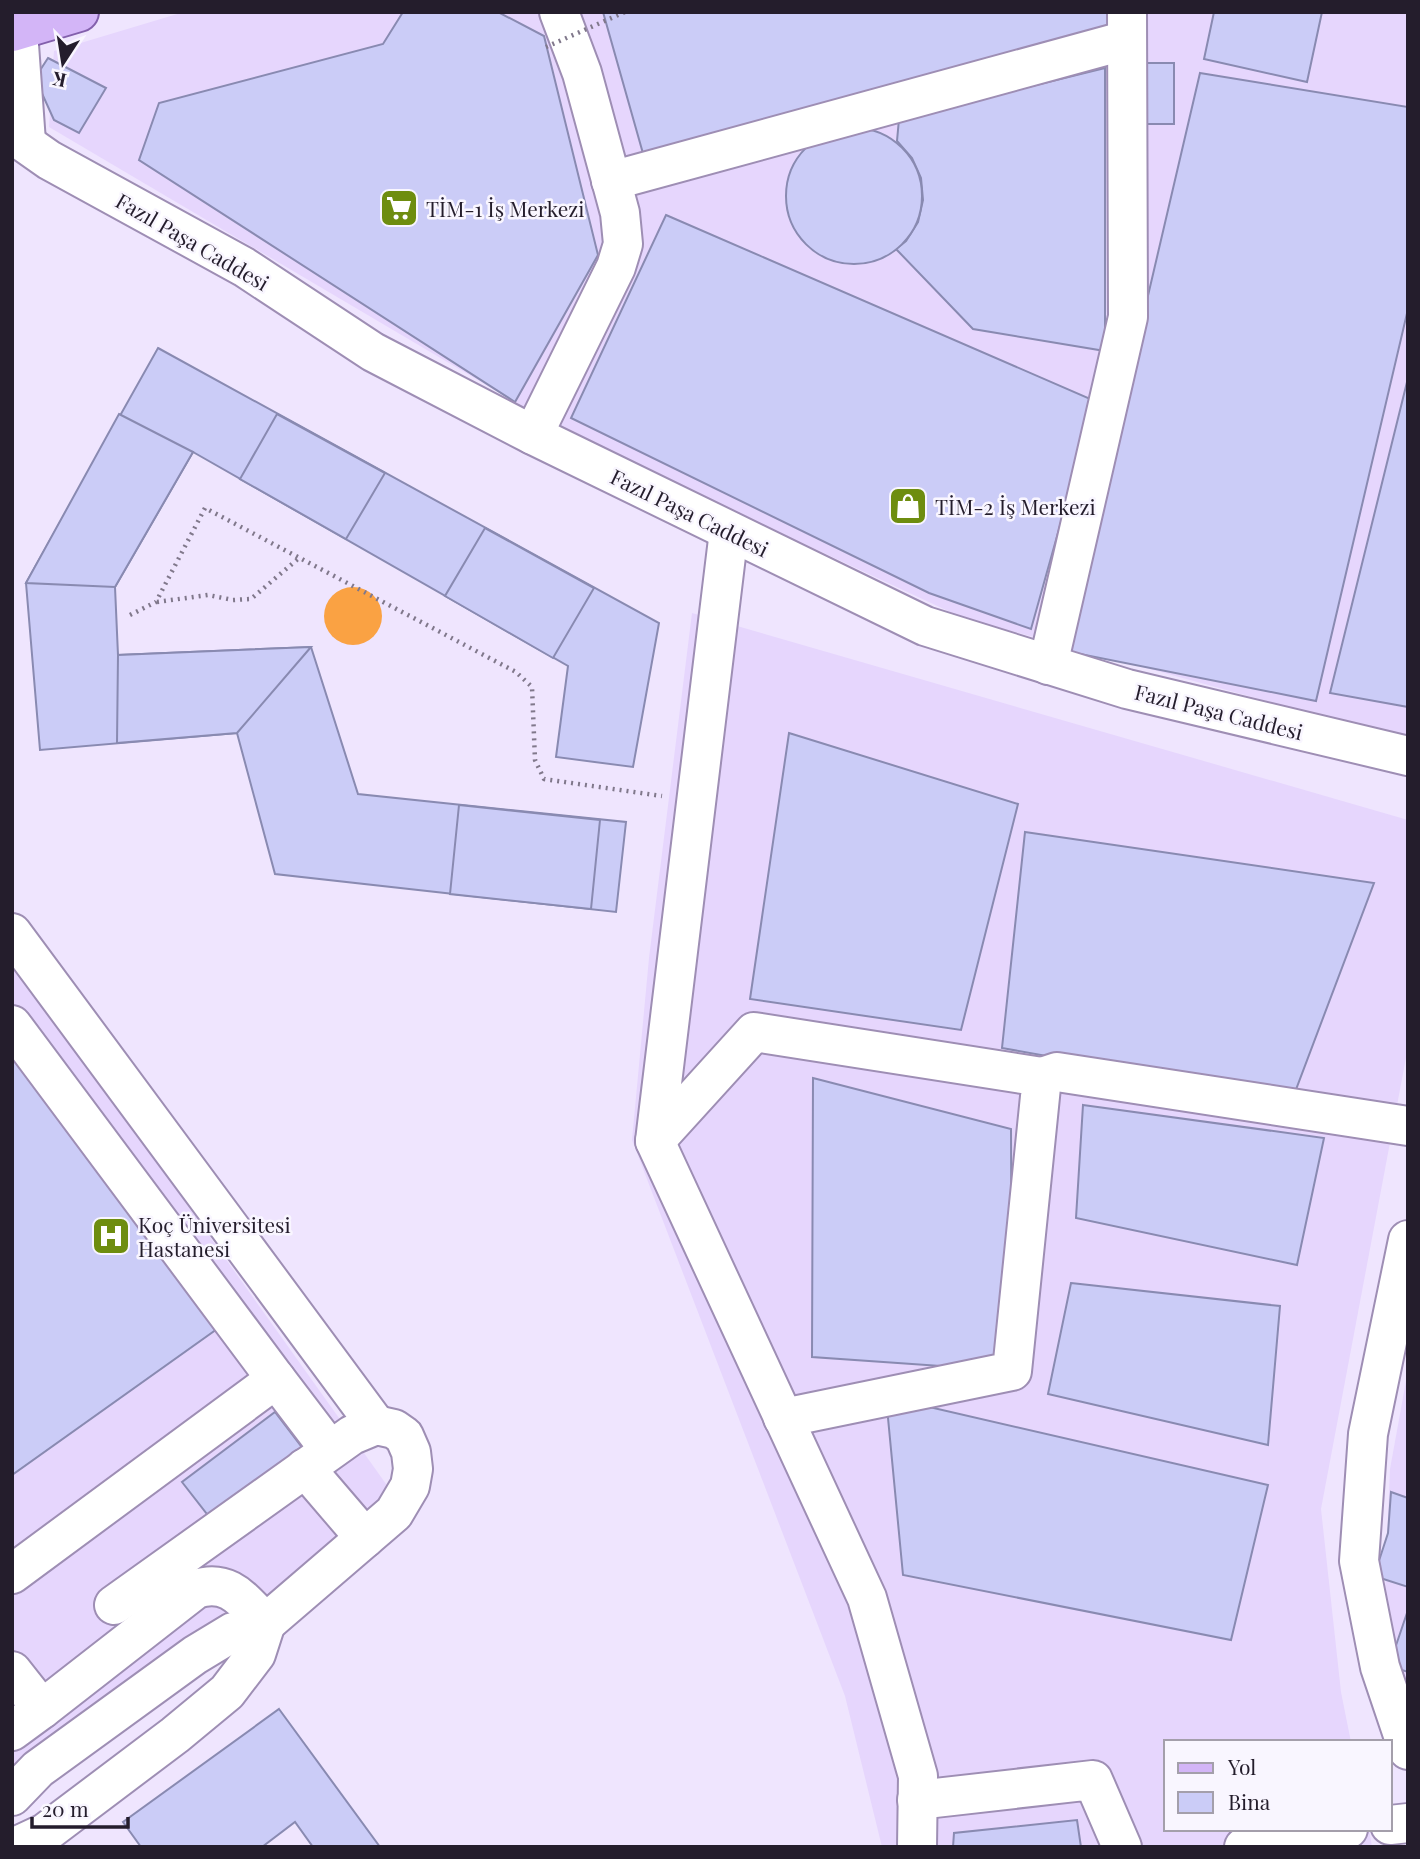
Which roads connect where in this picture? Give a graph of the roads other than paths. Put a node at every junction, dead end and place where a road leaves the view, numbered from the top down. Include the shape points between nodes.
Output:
1 (79, 12) edge
2 (23, 25) edge
3 (1127, 26) edge
4 (553, 29) edge
5 (19, 138) edge
6 (611, 181) junction
7 (533, 435) junction
8 (729, 531) junction
9 (1048, 664) junction
10 (1408, 756) edge
11 (12, 933) edge
12 (12, 1025) edge
13 (1042, 1077) junction
14 (1408, 1126) edge
15 (655, 1141) junction
16 (1408, 1240) edge
17 (276, 1379) junction
18 (783, 1418) junction
19 (376, 1425) junction
20 (318, 1459) junction
21 (365, 1538) junction
22 (12, 1574) edge
23 (114, 1605) dead end
24 (266, 1623) junction
25 (12, 1671) edge
26 (27, 1720) edge
27 (1408, 1750) edge
28 (12, 1796) edge
29 (917, 1800) junction
30 (1336, 1831) edge
31 (15, 1847) edge
32 (917, 1847) edge
33 (1122, 1847) edge
34 (1244, 1847) edge

1 - 2 main road
2 - 5 street
3 - 6 street
3 - 9 street via 1128,317
4 - 6 street via 582,73
5 - 7 street, Fazıl Paşa Caddesi via 49,160 244,267 373,352
6 - 7 street via 624,244
7 - 8 street, Fazıl Paşa Caddesi
8 - 9 street, Fazıl Paşa Caddesi via 925,626
8 - 15 street
9 - 10 street, Fazıl Paşa Caddesi via 1127,689
11 - 19 street
12 - 17 street
13 - 14 street via 1058,1072
13 - 15 street via 754,1032
13 - 18 street via 1012,1371
15 - 18 street
16 - 27 street via 1368,1434 1359,1561 1380,1667
17 - 20 street
17 - 22 street
18 - 29 street via 867,1598 918,1776
19 - 20 street via 352,1435
19 - 21 street via 404,1436 413,1469 410,1486 394,1513
20 - 21 street
20 - 23 street
21 - 24 street
24 - 26 street via 226,1588 196,1589
24 - 28 street via 233,1632 195,1655 38,1769
24 - 31 street via 256,1654 228,1692 45,1833
25 - 26 street
29 - 32 street
29 - 33 street via 1093,1780
30 - 34 street

